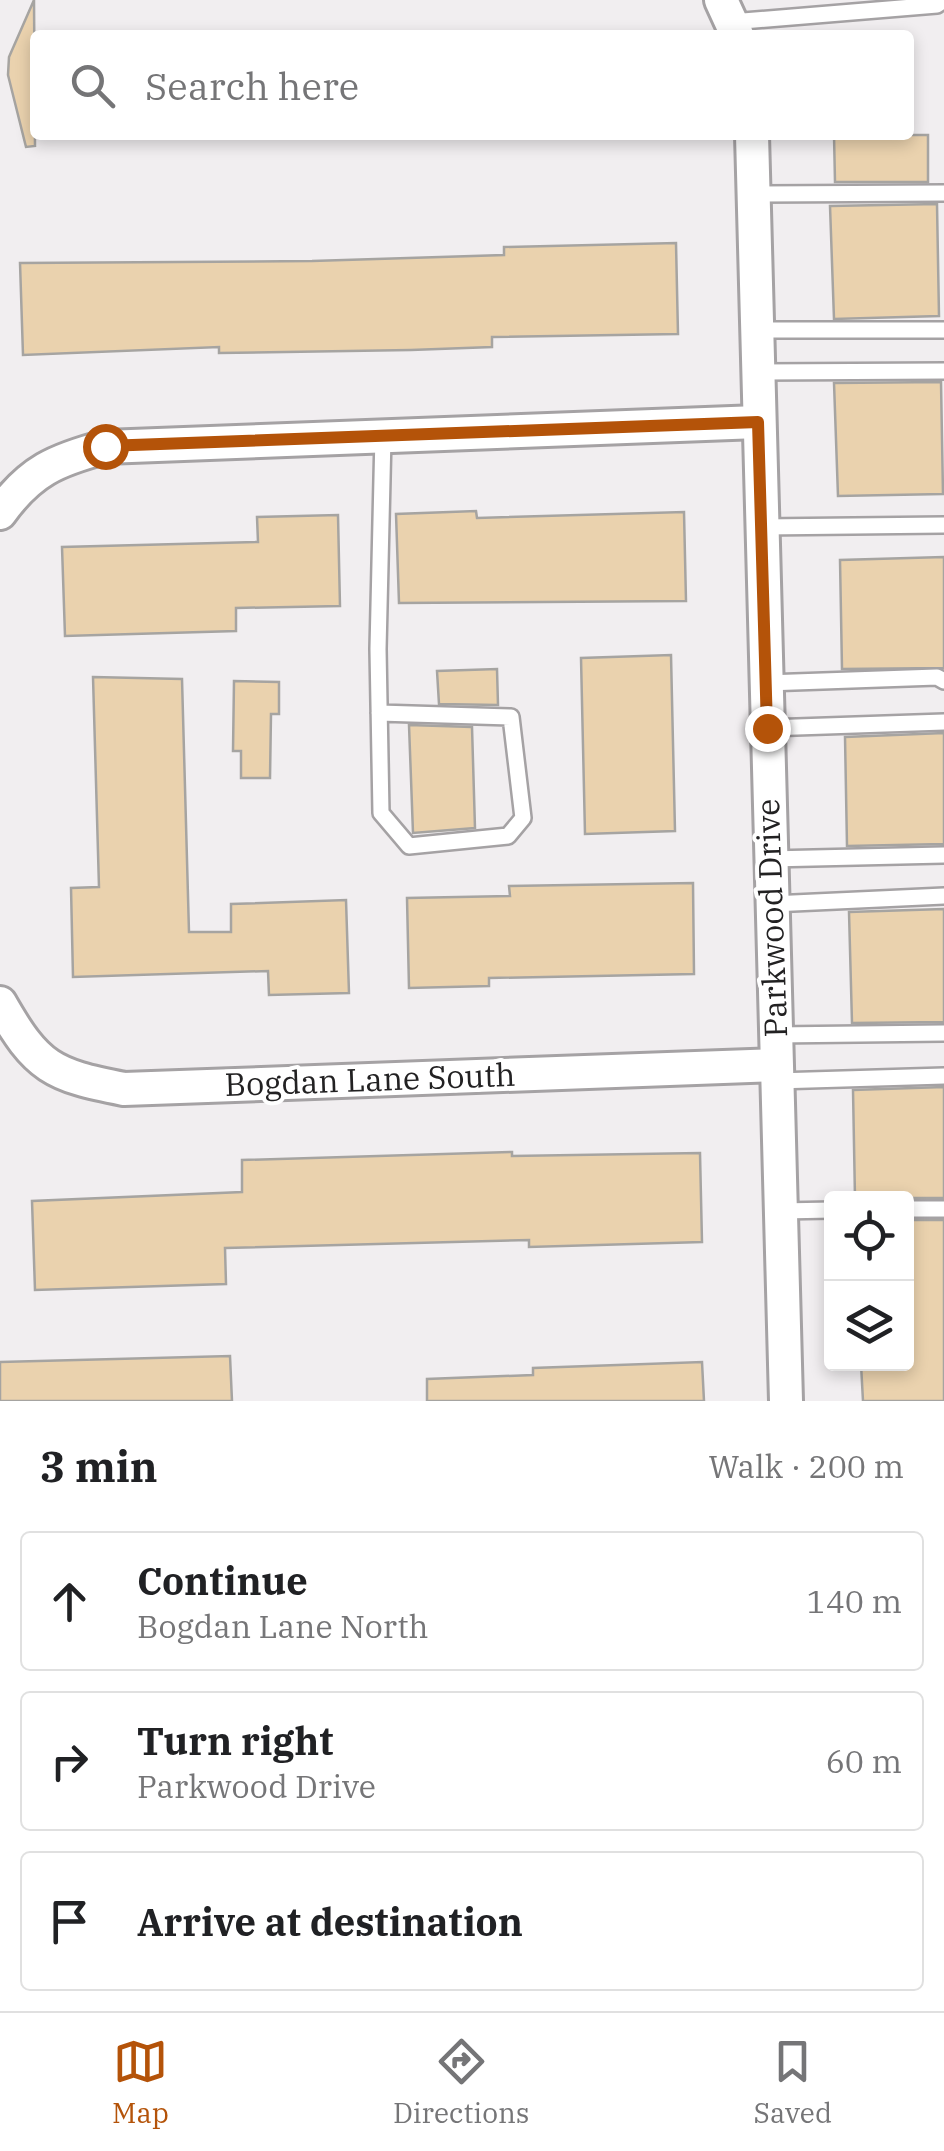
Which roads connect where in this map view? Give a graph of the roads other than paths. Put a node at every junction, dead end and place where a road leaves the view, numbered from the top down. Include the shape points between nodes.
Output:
1 (944, 0) edge
2 (730, 19) edge
3 (752, 140) edge
4 (944, 192) edge
5 (754, 194) junction
6 (756, 330) junction
7 (944, 330) edge
8 (944, 371) edge
9 (758, 372) junction
10 (758, 422) junction
11 (383, 436) junction
12 (0, 513) edge
13 (944, 525) edge
14 (762, 528) junction
15 (944, 680) edge
16 (766, 683) junction
17 (379, 713) junction
18 (944, 722) edge
19 (767, 728) junction
20 (944, 854) edge
21 (770, 859) junction
22 (944, 896) edge
23 (772, 904) junction
24 (0, 1004) edge
25 (944, 1033) edge
26 (776, 1060) junction
27 (944, 1076) edge
28 (944, 1209) edge
29 (824, 1210) edge
30 (914, 1210) edge
31 (780, 1211) junction
32 (786, 1401) edge

1 - 2 lane
3 - 5 street, Parkwood Drive
4 - 5 lane
5 - 6 street, Parkwood Drive
6 - 7 lane
6 - 9 street, Parkwood Drive
8 - 9 lane
9 - 10 street, Parkwood Drive
10 - 11 street
10 - 14 street, Parkwood Drive
11 - 12 street via 105,446 58,460 18,487
11 - 17 lane
13 - 14 lane
14 - 16 street, Parkwood Drive
15 - 16 lane
16 - 19 street, Parkwood Drive
17 - 17 lane via 381,813 409,846 508,836 517,829 523,818 511,717
18 - 19 lane
19 - 21 street, Parkwood Drive
20 - 21 lane
21 - 23 street, Parkwood Drive
22 - 23 lane
23 - 26 street, Parkwood Drive
24 - 26 street, Bogdan Lane South via 27,1050 68,1078 124,1089
25 - 26 lane
26 - 27 lane
26 - 31 street, Parkwood Drive
28 - 30 lane
29 - 31 lane
31 - 32 street, Parkwood Drive

